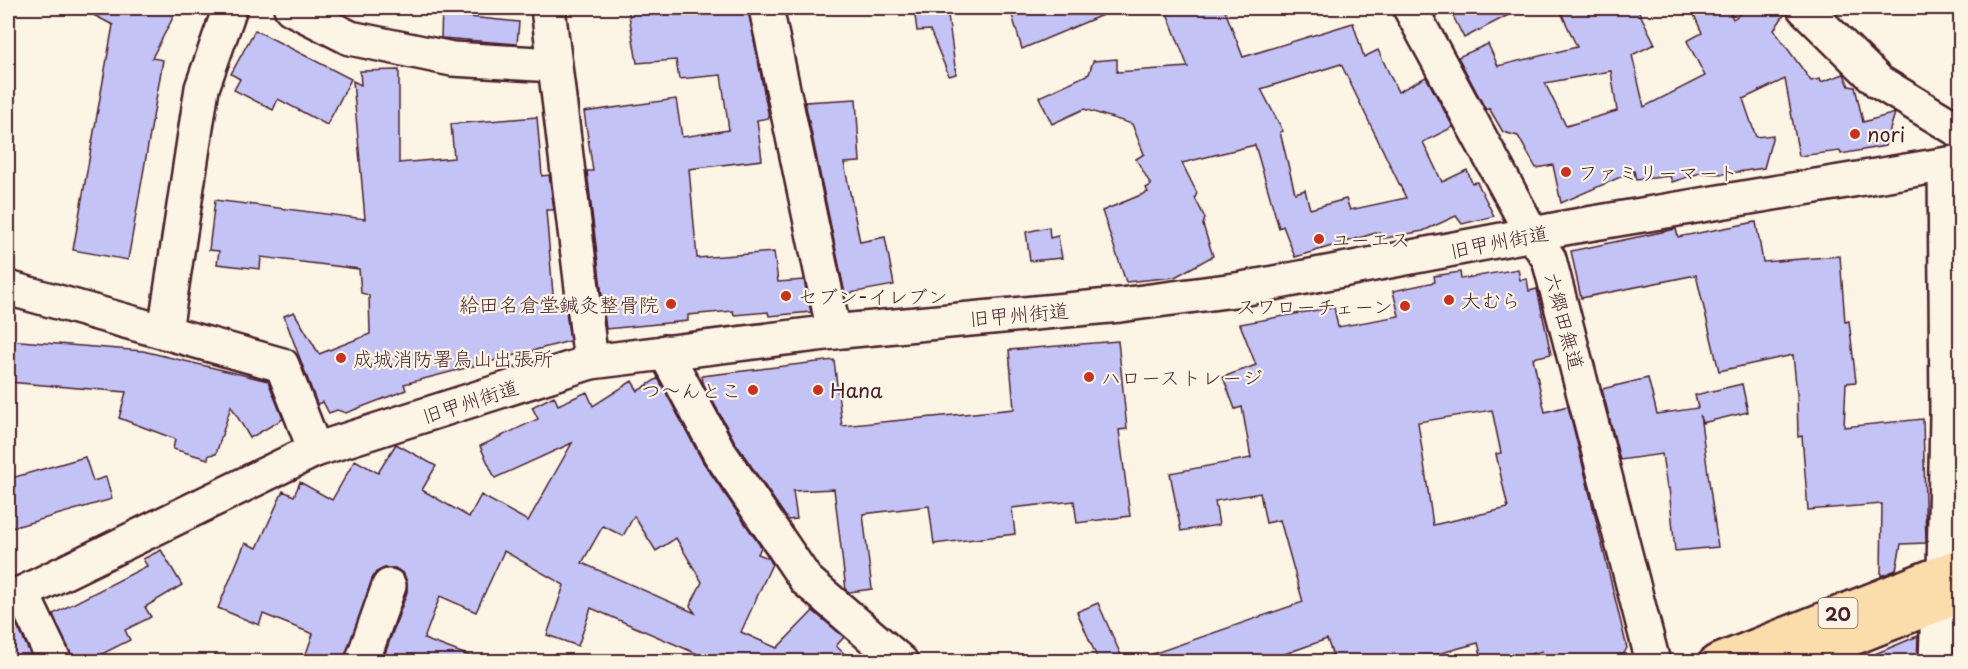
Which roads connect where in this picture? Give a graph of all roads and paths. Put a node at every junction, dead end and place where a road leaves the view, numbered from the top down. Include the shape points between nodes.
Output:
1 (230, 8) edge
2 (291, 8) edge
3 (548, 8) edge
4 (766, 8) edge
5 (1410, 8) edge
6 (1804, 8) edge
7 (555, 65) junction
8 (1960, 131) edge
9 (1953, 163) edge
10 (1532, 234) junction
11 (8, 288) edge
12 (165, 331) junction
13 (834, 332) junction
14 (666, 352) junction
15 (591, 362) junction
16 (315, 450) junction
17 (1951, 584) edge
18 (389, 586) dead end
19 (15, 596) edge
20 (55, 662) edge
21 (362, 662) edge
22 (902, 662) edge
23 (1653, 662) edge
24 (1716, 662) edge
25 (1792, 662) edge
26 (1936, 662) edge

1 - 12 street via 202,88
2 - 7 street via 350,38 452,59
3 - 7 street
4 - 13 street
5 - 10 street, 六郷田無道
6 - 8 street via 1879,82
7 - 15 street
9 - 10 street, 旧甲州街道
9 - 17 street via 1947,414
10 - 13 street, 旧甲州街道 via 1242,289 1120,305
10 - 23 street, 六郷田無道 via 1549,259
11 - 12 street
12 - 16 street via 282,365
13 - 14 street, 旧甲州街道
14 - 15 street, 旧甲州街道
14 - 22 street via 719,452 806,580
15 - 16 street, 旧甲州街道
16 - 19 street, 旧甲州街道
17 - 24 highway, 20
17 - 25 highway, 20
17 - 26 street
18 - 21 street
19 - 20 street

